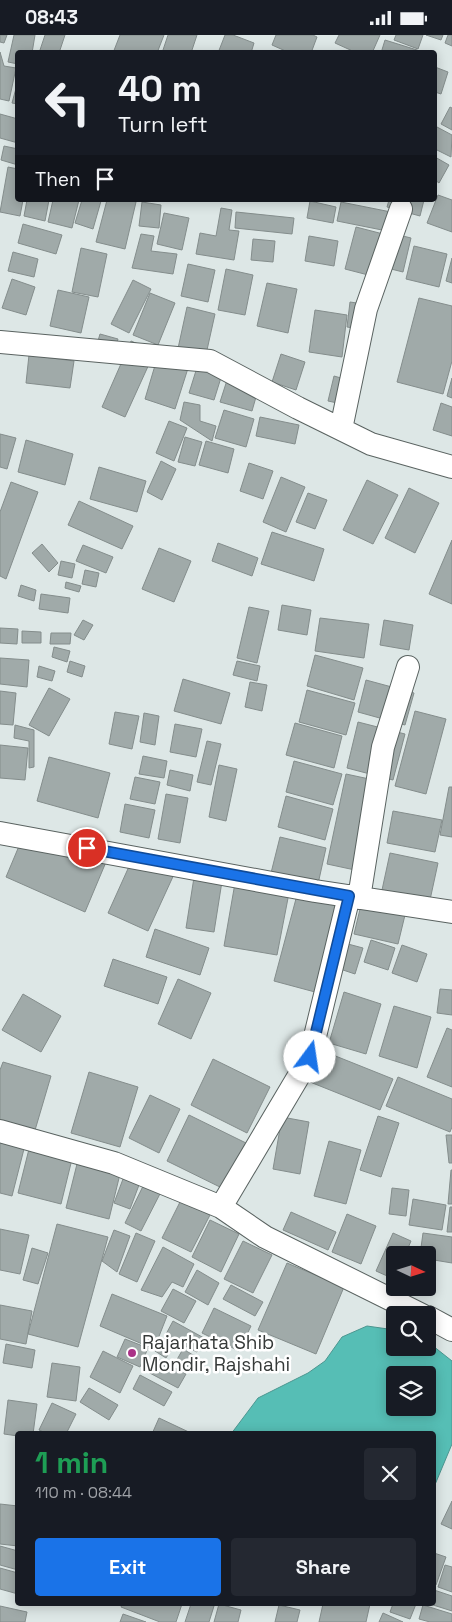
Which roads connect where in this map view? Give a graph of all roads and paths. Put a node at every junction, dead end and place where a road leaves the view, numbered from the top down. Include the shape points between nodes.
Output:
1 (400, 209) dead end
2 (0, 342) edge
3 (341, 429) junction
4 (452, 467) edge
5 (408, 667) dead end
6 (0, 833) edge
7 (354, 897) junction
8 (452, 912) edge
9 (0, 1131) edge
10 (221, 1207) junction
11 (404, 1306) edge
12 (436, 1321) edge
13 (452, 1329) edge

1 - 3 street via 366,309
2 - 3 street via 210,361
3 - 4 street via 371,444
5 - 7 street via 383,747
6 - 7 street
7 - 8 street
7 - 10 street via 310,1057
9 - 10 street via 114,1163
10 - 11 street via 265,1237
12 - 13 street

